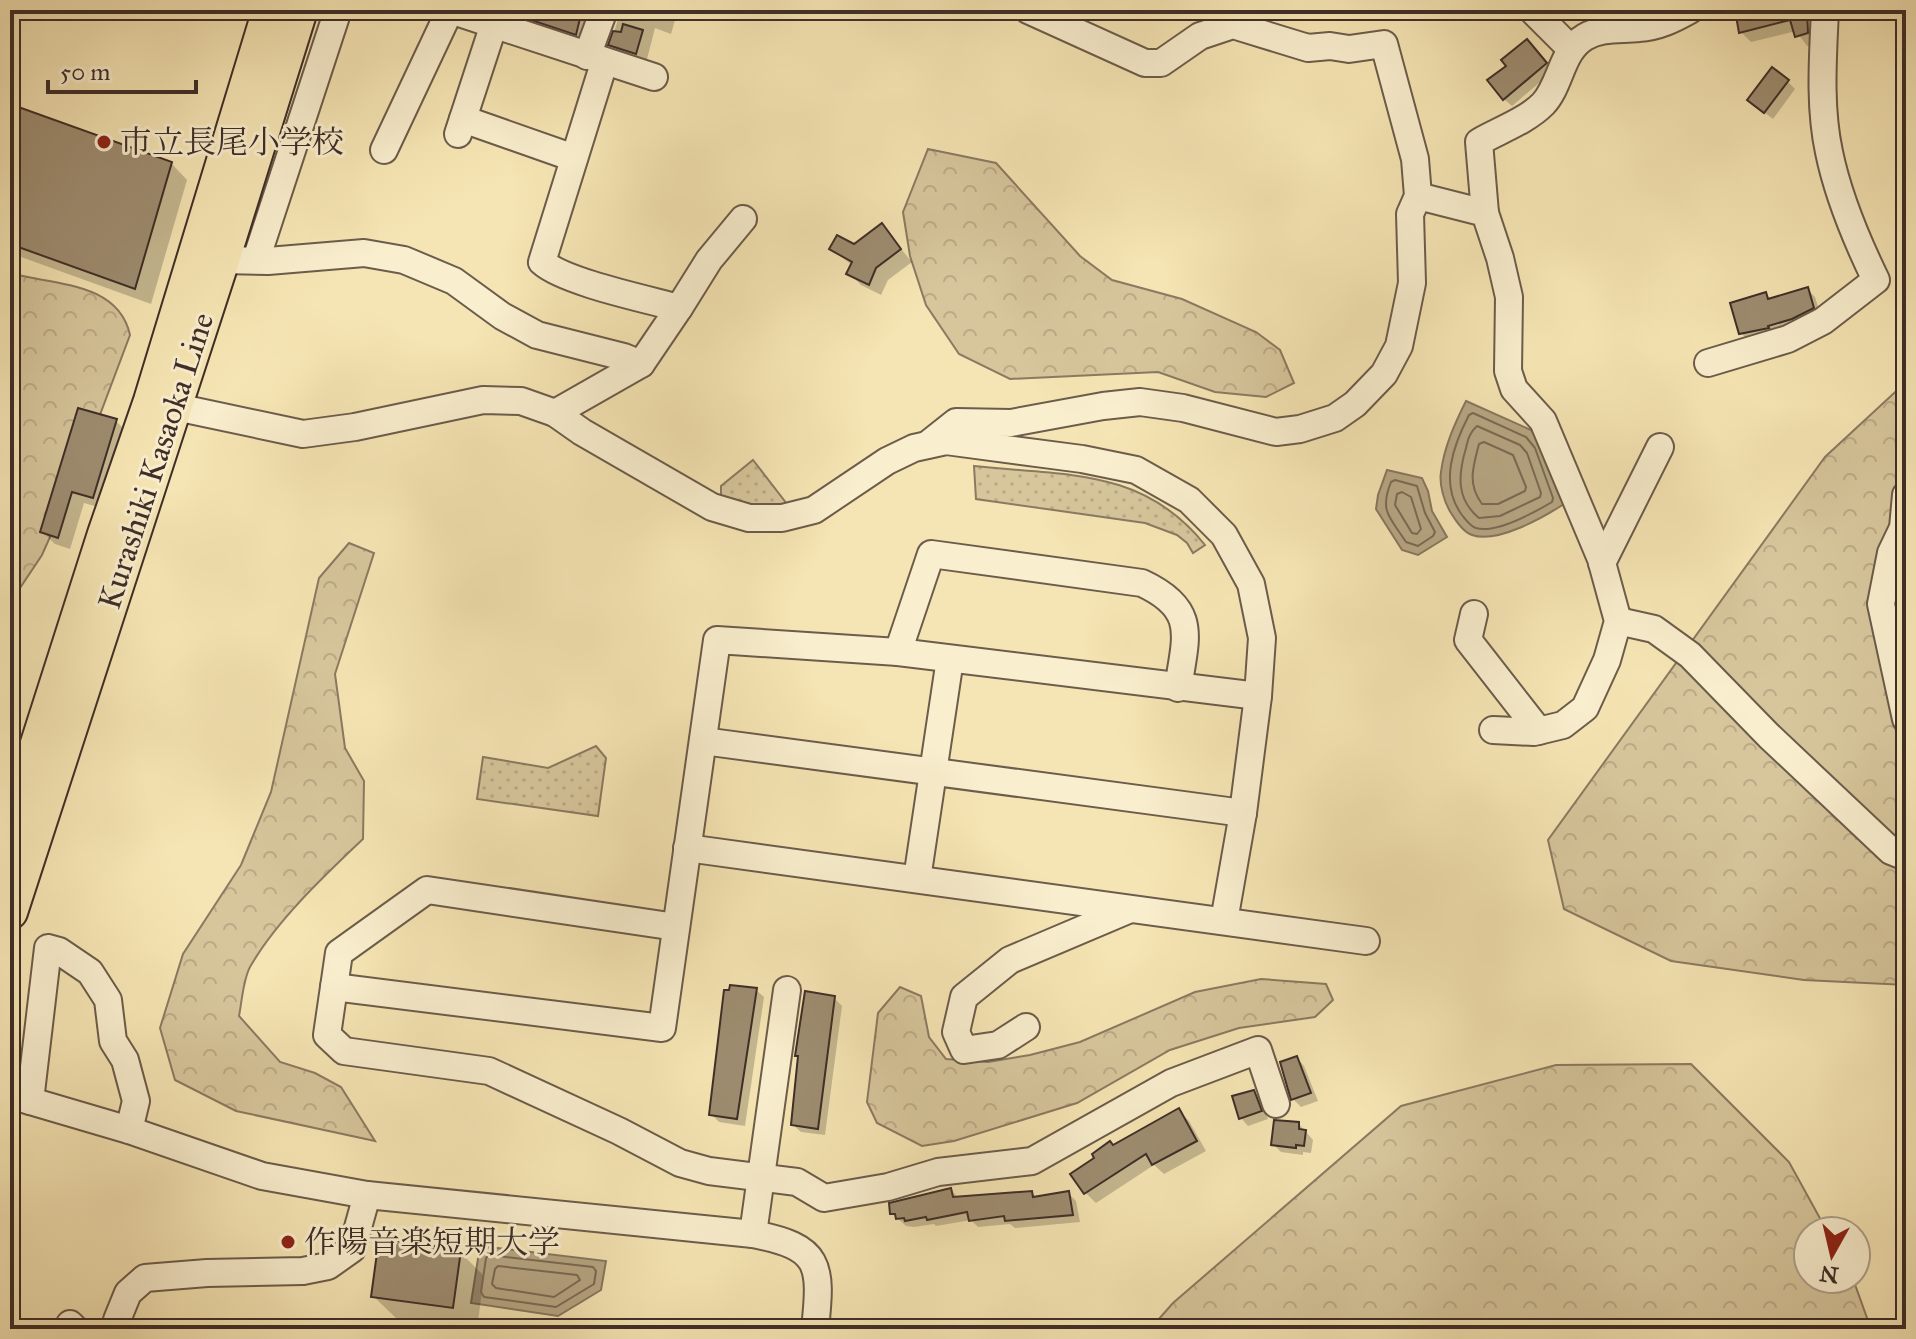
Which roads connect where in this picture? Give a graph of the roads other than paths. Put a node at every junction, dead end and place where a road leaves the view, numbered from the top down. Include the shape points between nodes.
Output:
1 (270, 10) edge
2 (300, 10) edge
3 (338, 10) edge
4 (604, 10) edge
5 (1028, 10) edge
6 (1532, 10) edge
7 (1690, 10) edge
8 (1825, 10) edge
9 (469, 14) edge
10 (1571, 49) junction
11 (596, 59) junction
12 (654, 77) dead end
13 (384, 150) dead end
14 (574, 158) junction
15 (1418, 196) junction
16 (1485, 213) junction
17 (743, 219) dead end
18 (222, 260) junction
19 (256, 260) junction
20 (679, 308) junction
21 (1708, 363) dead end
22 (641, 364) junction
23 (162, 404) junction
24 (555, 413) junction
25 (926, 446) junction
26 (1660, 447) dead end
27 (1906, 495) edge
28 (1602, 563) junction
29 (1474, 614) dead end
30 (1618, 621) junction
31 (898, 652) junction
32 (950, 659) junction
33 (1178, 688) junction
34 (1258, 696) junction
35 (1906, 719) edge
36 (1493, 730) dead end
37 (1539, 731) junction
38 (703, 741) junction
39 (934, 772) junction
40 (1243, 813) junction
41 (10, 831) edge
42 (687, 848) junction
43 (1906, 857) edge
44 (917, 879) junction
45 (1131, 908) junction
46 (10, 912) edge
47 (1224, 921) junction
48 (676, 927) junction
49 (1366, 941) dead end
50 (334, 987) junction
51 (787, 990) dead end
52 (1026, 1027) dead end
53 (20, 1098) edge
54 (1276, 1104) dead end
55 (129, 1130) junction
56 (759, 1176) junction
57 (367, 1195) junction
58 (753, 1234) junction
59 (121, 1329) edge
60 (815, 1329) edge

1 - 23 main road, Kurashiki Kasaoka Line
2 - 18 main road, Kurashiki Kasaoka Line
3 - 19 street
4 - 11 street
5 - 15 street via 1145,63 1161,63 1200,36 1233,25 1308,48 1384,44 1415,159
6 - 10 street
7 - 10 street via 1638,29 1615,27 1585,37
8 - 21 street via 1822,75 1829,150 1845,208 1876,280 1823,321 1788,339
9 - 11 street
9 - 13 street
9 - 14 street via 460,127
10 - 16 street via 1544,103 1479,142
11 - 12 street
11 - 14 street
14 - 20 street via 542,262 573,278
15 - 16 street
15 - 25 street via 1410,214 1412,283 1399,346 1384,374 1335,418 1276,432 1140,402 1011,423 956,422
16 - 28 street via 1509,297 1508,371 1514,389 1543,421
17 - 20 street
18 - 19 street
18 - 23 main road, Kurashiki Kasaoka Line
19 - 22 street via 364,253 404,260 454,281 537,335
20 - 22 street
22 - 24 street
23 - 24 street via 303,434 483,400 521,401
23 - 41 main road, Kurashiki Kasaoka Line via 105,534
23 - 46 main road, Kurashiki Kasaoka Line
24 - 25 street via 712,507 749,518 782,518 814,510 887,461
25 - 34 street via 946,441 1136,470 1189,500 1224,535 1251,584 1262,638
26 - 28 street
27 - 35 street via 1903,528 1891,553 1881,604
28 - 30 street
29 - 37 street via 1468,640
30 - 37 street via 1585,708 1563,725
30 - 43 street via 1654,629 1690,655 1891,851
31 - 32 street
31 - 33 street via 931,554 1142,583 1154,589 1167,597 1187,629
31 - 38 street via 717,640
32 - 33 street
32 - 39 street
33 - 34 street
34 - 40 street
36 - 37 street
38 - 39 street
38 - 42 street
39 - 40 street
39 - 44 street
40 - 47 street
42 - 44 street
42 - 48 street
44 - 45 street
45 - 47 street
45 - 52 street via 1010,960 964,997 956,1032 964,1050 998,1045
47 - 49 street
48 - 50 street via 427,890 339,953
48 - 50 street via 662,1028
50 - 56 street via 327,1035 344,1051 489,1071 680,1163
51 - 56 street
53 - 55 street
53 - 55 street via 48,948 90,972 108,1000 113,1041 125,1060 136,1101
54 - 56 street via 1258,1050 1171,1083 1032,1161 938,1172 824,1198 797,1182
55 - 57 street via 262,1176
56 - 58 street
57 - 58 street
57 - 59 street via 352,1249 328,1266 145,1278 128,1293 117,1320
58 - 60 street via 788,1241 810,1259 819,1292

